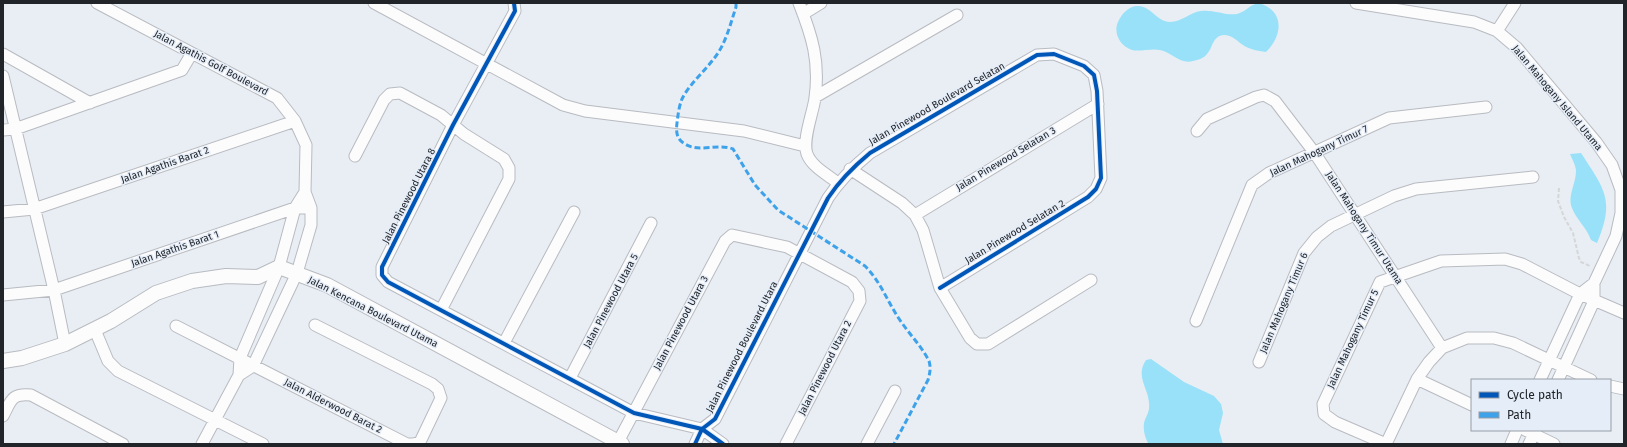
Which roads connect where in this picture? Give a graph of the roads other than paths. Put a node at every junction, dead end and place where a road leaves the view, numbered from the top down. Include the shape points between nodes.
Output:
1 (97, 3) edge
2 (374, 3) edge
3 (514, 3) edge
4 (799, 3) edge
5 (821, 3) edge
6 (1356, 3) edge
7 (1515, 3) edge
8 (803, 14) junction
9 (957, 15) dead end
10 (1497, 31) junction
11 (192, 53) junction
12 (3, 54) edge
13 (486, 64) junction
14 (3, 76) edge
15 (815, 97) junction
16 (90, 103) junction
17 (1098, 104) junction
18 (1486, 107) dead end
19 (295, 121) junction
20 (454, 125) junction
21 (15, 129) junction
22 (3, 130) edge
23 (1197, 131) dead end
24 (805, 146) junction
25 (1314, 152) junction
26 (355, 156) dead end
27 (850, 169) junction
28 (1533, 177) dead end
29 (838, 183) junction
30 (305, 192) junction
31 (295, 208) junction
32 (311, 208) junction
33 (34, 209) junction
34 (3, 212) edge
35 (574, 212) dead end
36 (1355, 213) junction
37 (915, 215) junction
38 (651, 223) dead end
39 (799, 254) junction
40 (279, 267) junction
41 (297, 273) junction
42 (1396, 277) junction
43 (1091, 280) dead end
44 (1594, 283) junction
45 (940, 288) junction
46 (54, 290) junction
47 (1580, 294) junction
48 (3, 295) edge
49 (1594, 302) junction
50 (442, 310) junction
51 (1624, 313) edge
52 (1196, 321) dead end
53 (315, 325) dead end
54 (176, 326) dead end
55 (95, 330) junction
56 (504, 343) junction
57 (65, 344) junction
58 (1442, 348) junction
59 (240, 358) junction
60 (3, 361) edge
61 (1549, 361) junction
62 (1260, 362) dead end
63 (254, 366) junction
64 (1564, 368) junction
65 (239, 375) junction
66 (570, 378) junction
67 (1417, 379) junction
68 (1540, 379) edge
69 (1558, 379) edge
70 (1589, 379) edge
71 (1611, 386) edge
72 (1624, 389) edge
73 (895, 391) dead end
74 (1471, 405) edge
75 (634, 413) junction
76 (3, 416) edge
77 (715, 419) junction
78 (215, 420) junction
79 (702, 429) junction
80 (1516, 431) edge
81 (1531, 434) edge
82 (716, 442) edge
83 (620, 443) edge
84 (123, 444) edge
85 (202, 444) edge
86 (263, 444) edge
87 (413, 444) edge
88 (694, 444) edge
89 (786, 444) edge
90 (867, 444) edge
91 (1386, 444) edge
92 (1510, 444) edge
93 (1554, 444) edge

1 - 11 street, Jalan Agathis Golf Boulevard
2 - 13 street
3 - 13 street, Jalan Pinewood Utara 8 via 515,11
4 - 8 street
5 - 8 street
6 - 10 street, Jalan Mahogany Island Utama via 1474,22
7 - 10 street
8 - 15 street via 812,36 816,57
9 - 15 street
10 - 44 street, Jalan Mahogany Island Utama via 1517,48 1596,142 1612,165 1621,190 1621,212 1616,236
11 - 16 street via 182,70
11 - 19 street, Jalan Agathis Golf Boulevard via 277,98
12 - 16 street
13 - 20 street, Jalan Pinewood Utara 8
13 - 24 street via 562,105 585,112 744,130
14 - 21 street
15 - 24 street
16 - 21 street
17 - 27 street, Jalan Pinewood Boulevard Selatan via 1094,75 1084,66 1054,54 1037,55 870,153
17 - 37 street, Jalan Pinewood Selatan 3
17 - 45 street, Jalan Pinewood Selatan 2 via 1101,178 1096,189 1088,197
18 - 25 street, Jalan Mahogany Timur 7 via 1389,118
19 - 30 street, Jalan Agathis Golf Boulevard via 306,145
19 - 33 street, Jalan Agathis Barat 2
20 - 26 street via 441,115 400,94 390,94 384,100
20 - 50 street via 504,159 509,168 509,179
20 - 50 street, Jalan Pinewood Utara 8 via 382,267 382,275 388,282
21 - 22 street
21 - 33 street
23 - 25 street, Jalan Mahogany Timur Utama via 1208,119 1264,95 1275,101
24 - 29 street via 812,163
25 - 36 street, Jalan Mahogany Timur Utama
25 - 52 street, Jalan Mahogany Timur 7 via 1269,173 1252,185
27 - 29 street, Jalan Pinewood Boulevard Selatan
27 - 37 street via 902,203
28 - 36 street, Jalan Mahogany Timur 6 via 1416,189
29 - 39 street, Jalan Pinewood Boulevard Selatan
30 - 31 street
30 - 32 street
31 - 32 street, Jalan Agathis Barat 1
31 - 40 street
31 - 46 street, Jalan Agathis Barat 1
32 - 41 street via 311,226
33 - 34 street, Jalan Agathis Barat 2
33 - 46 street
35 - 56 street
36 - 42 street, Jalan Mahogany Timur Utama
36 - 62 street, Jalan Mahogany Timur 6 via 1331,226 1317,237 1304,253
37 - 45 street via 923,230
38 - 66 street, Jalan Pinewood Utara 5
39 - 75 street, Jalan Pinewood Utara 3 via 787,247 732,235 725,241
39 - 77 street, Jalan Pinewood Boulevard Utara
39 - 89 street, Jalan Pinewood Utara 2 via 852,282 859,291 860,301
40 - 41 street, Jalan Kencana Boulevard Utama
40 - 55 street via 258,277 226,276 192,281 156,293
40 - 59 street
41 - 63 street
41 - 83 street, Jalan Kencana Boulevard Utama via 327,285
42 - 47 street, Jalan Mahogany Timur 5 via 1441,261 1505,259 1522,264
42 - 58 street, Jalan Mahogany Timur Utama
42 - 91 street, Jalan Mahogany Timur 5 via 1380,282 1323,404 1324,414 1335,422
43 - 45 street via 988,344 978,344 970,338
44 - 47 street
44 - 49 street
46 - 48 street, Jalan Agathis Barat 1
46 - 57 street
47 - 49 street, Jalan Mahogany Timur 5
47 - 61 street
49 - 51 street, Jalan Mahogany Timur 5
49 - 64 street
50 - 56 street
53 - 87 street via 438,389 440,398 420,442
54 - 59 street, Jalan Alderwood Barat 2
55 - 57 street
55 - 78 street via 108,361 118,371
56 - 66 street
57 - 60 street via 22,358
58 - 61 street via 1467,338 1494,338 1513,343
58 - 67 street
59 - 63 street, Jalan Alderwood Barat 2
59 - 65 street
61 - 64 street
61 - 68 street
63 - 65 street
63 - 87 street, Jalan Alderwood Barat 2 via 407,444
64 - 69 street
64 - 70 street
65 - 78 street
66 - 75 street
67 - 74 street
67 - 91 street
71 - 72 street
73 - 90 street
75 - 79 street
75 - 83 street, Jalan Pinewood Utara 3
76 - 84 street via 12,398 21,394 31,395
77 - 79 street, Jalan Pinewood Boulevard Utara
77 - 82 street, Jalan Pinewood Boulevard Utara
78 - 85 street
78 - 86 street
79 - 82 street
79 - 88 street, Jalan Pinewood Boulevard Utara
80 - 92 street
81 - 93 street

